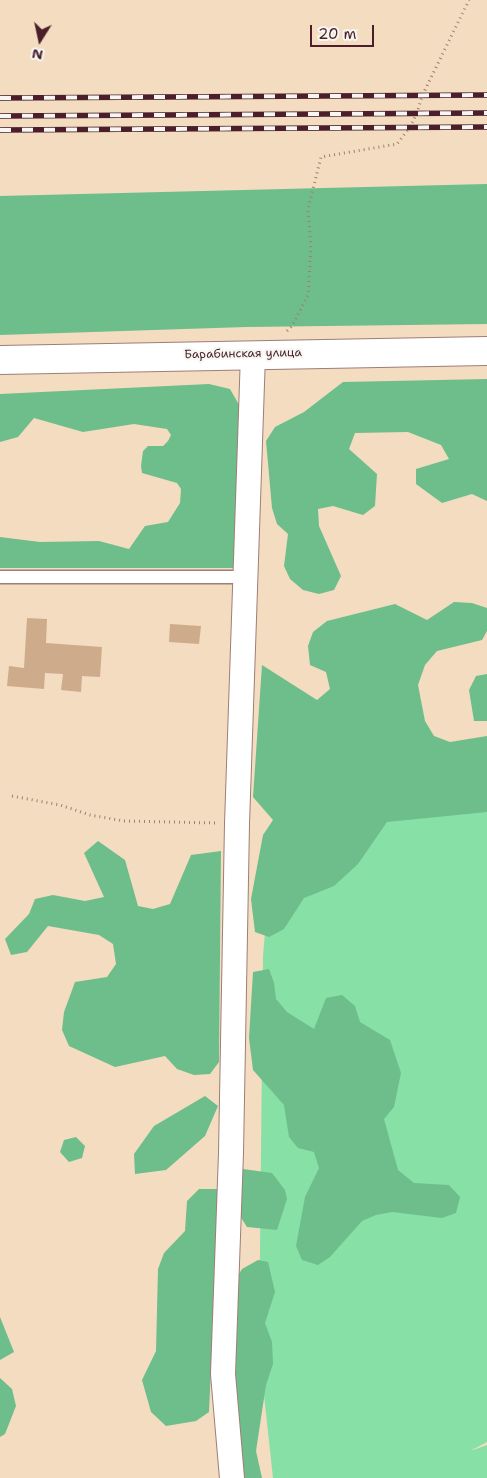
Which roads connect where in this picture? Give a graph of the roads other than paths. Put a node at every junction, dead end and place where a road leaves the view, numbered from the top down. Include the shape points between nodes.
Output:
1 (487, 350) edge
2 (258, 354) junction
3 (0, 360) edge
4 (0, 577) edge
5 (246, 577) junction
6 (232, 1478) edge

1 - 2 main road, Барабинская улица
2 - 3 main road, Барабинская улица
2 - 5 street
4 - 5 lane
5 - 6 street via 236,824 224,1374

